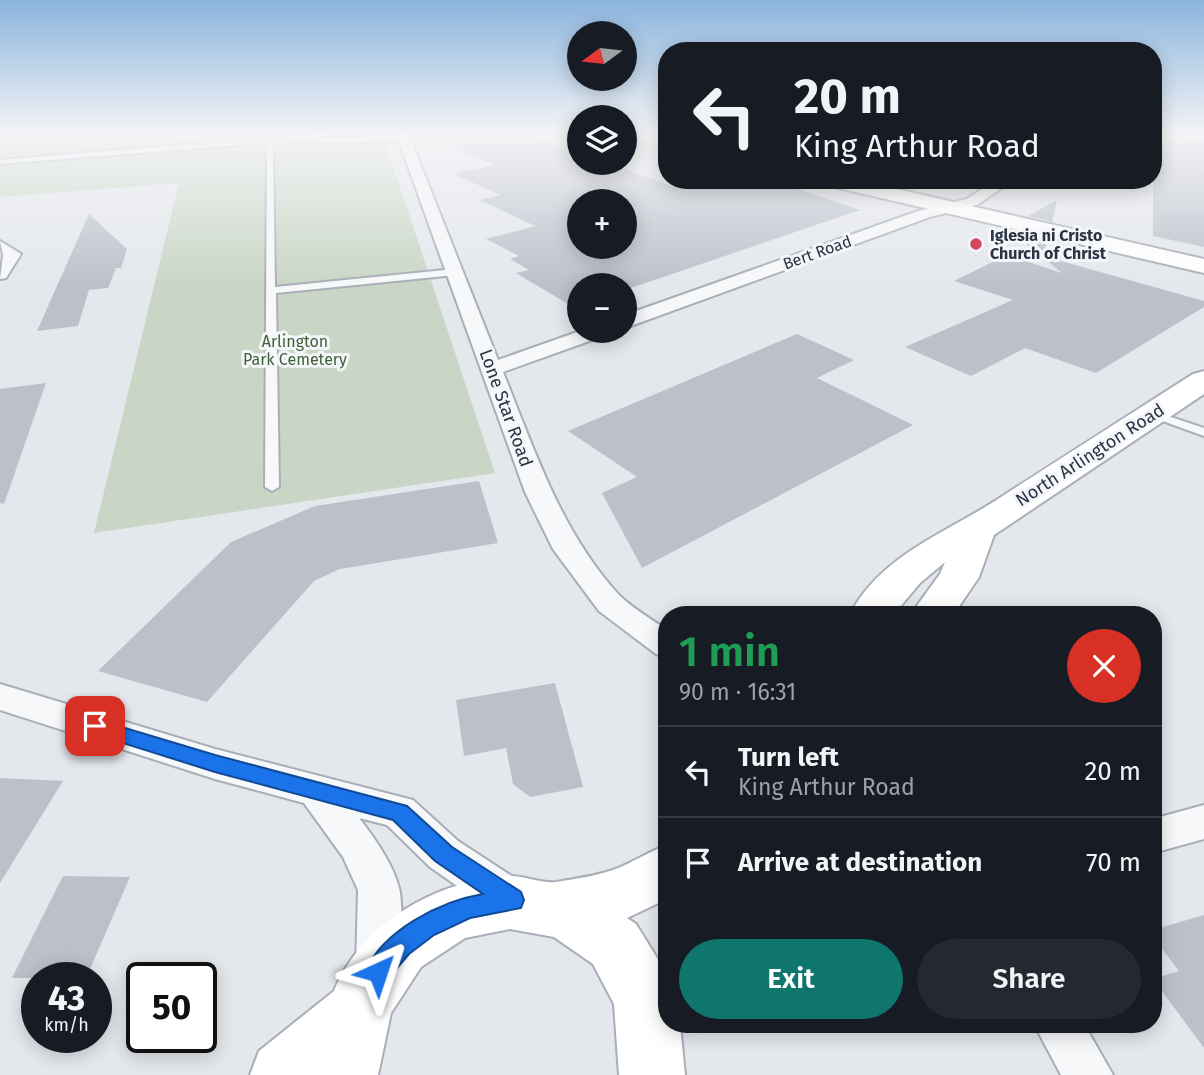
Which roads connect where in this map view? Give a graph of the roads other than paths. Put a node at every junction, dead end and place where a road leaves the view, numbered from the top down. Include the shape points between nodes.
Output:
1 (271, 183) edge
2 (421, 183) edge
3 (868, 189) edge
4 (992, 189) edge
5 (948, 208) junction
6 (0, 246) edge
7 (1204, 266) edge
8 (454, 272) junction
9 (0, 274) edge
10 (273, 290) junction
11 (637, 317) edge
12 (567, 342) edge
13 (492, 369) junction
14 (1204, 380) edge
15 (1153, 414) junction
16 (1204, 432) edge
17 (272, 487) dead end
18 (977, 529) junction
19 (939, 546) junction
20 (853, 606) edge
21 (878, 606) edge
22 (938, 606) edge
23 (658, 639) edge
24 (0, 697) edge
25 (317, 791) junction
26 (1204, 822) edge
27 (1162, 834) edge
28 (658, 875) edge
29 (535, 904) junction
30 (367, 993) junction
31 (658, 997) edge
32 (658, 1008) edge
33 (1063, 1033) edge
34 (283, 1075) edge
35 (345, 1075) edge
36 (652, 1075) edge
37 (1089, 1075) edge

1 - 10 lane
2 - 8 street, Lone Star Road
3 - 5 main road
4 - 5 street, Bert Road via 972,202
5 - 7 main road
5 - 11 street, Bert Road
6 - 9 street via 12,254
8 - 10 lane
8 - 13 street, Lone Star Road
10 - 17 lane
12 - 13 street
13 - 23 street, Lone Star Road via 538,492 567,549 610,604
14 - 15 main road, North Arlington Road
15 - 16 lane
15 - 18 main road, North Arlington Road
18 - 19 main road, North Arlington Road
18 - 22 main road via 959,577
19 - 20 main road via 894,556
19 - 21 main road, North Arlington Road via 911,566
24 - 25 street
25 - 29 street via 400,813 443,854
25 - 30 street via 357,845 379,889
26 - 27 street
28 - 29 main road via 622,894
29 - 30 main road via 483,903 453,912 401,946
29 - 31 main road via 584,919 607,937 641,985
30 - 34 main road
30 - 35 main road via 346,1048
32 - 36 main road
33 - 37 street

